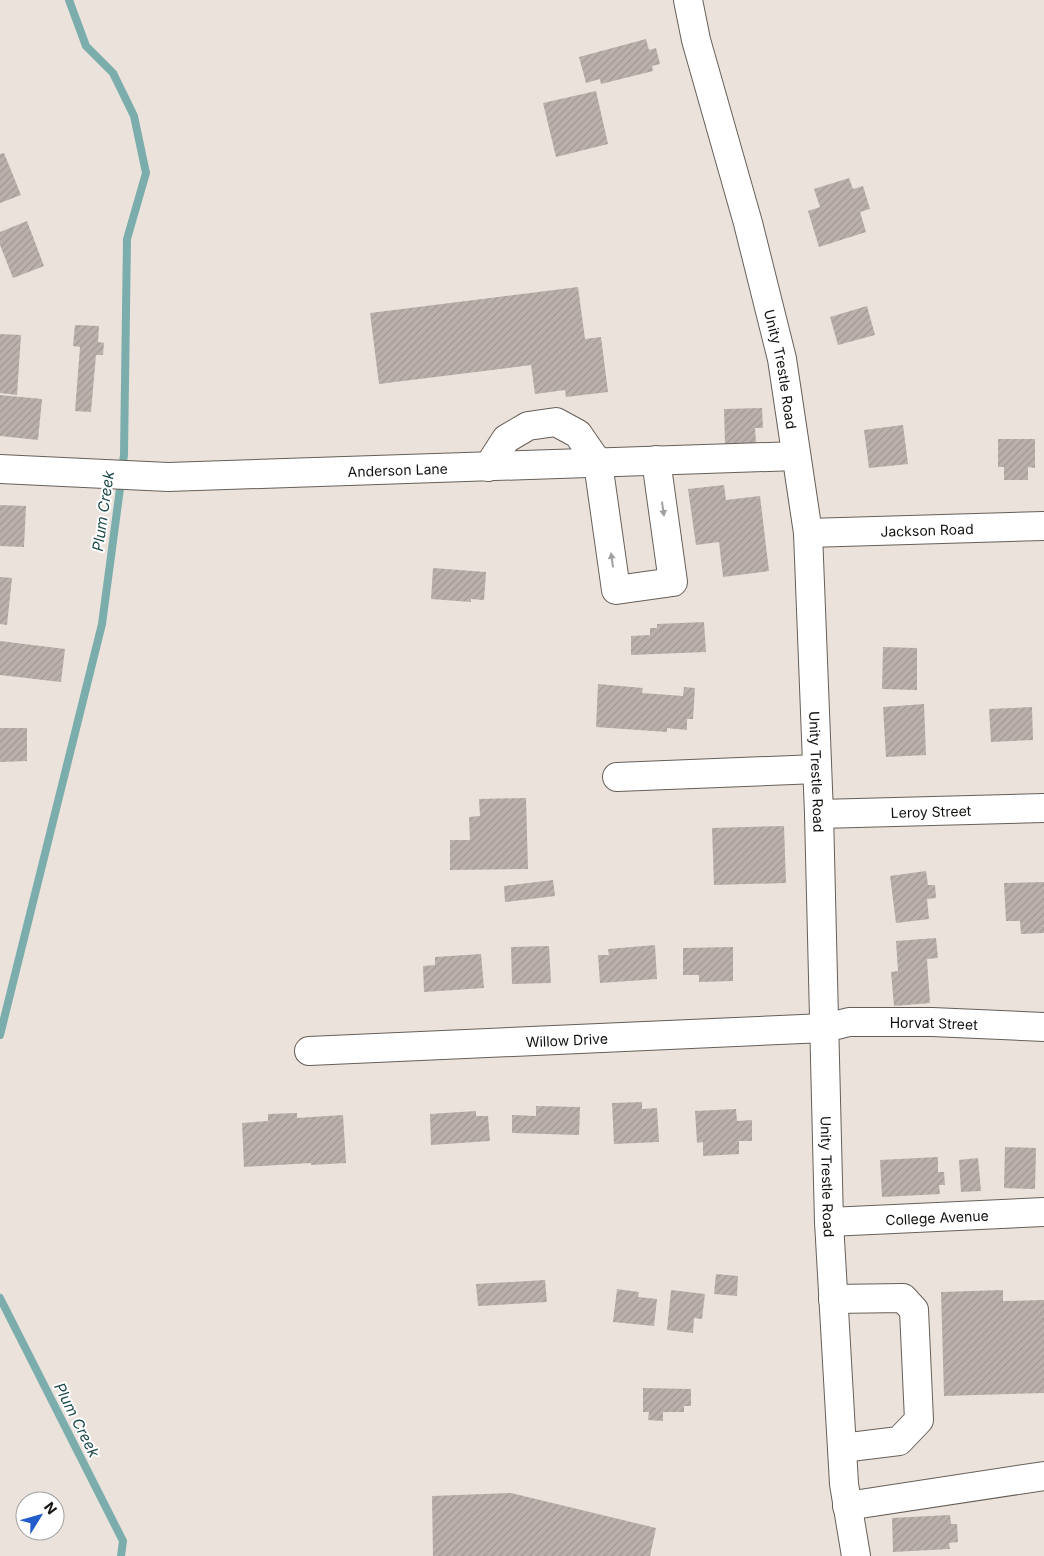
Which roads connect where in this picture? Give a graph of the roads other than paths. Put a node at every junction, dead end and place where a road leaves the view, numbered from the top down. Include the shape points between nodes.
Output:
1 (688, 0) edge
2 (796, 456) junction
3 (656, 460) junction
4 (598, 463) junction
5 (488, 467) junction
6 (0, 469) edge
7 (1044, 526) edge
8 (808, 533) junction
9 (817, 769) junction
10 (617, 777) dead end
11 (1044, 808) edge
12 (819, 814) junction
13 (1044, 1027) edge
14 (824, 1028) junction
15 (309, 1051) dead end
16 (1044, 1212) edge
17 (829, 1222) junction
18 (833, 1299) junction
19 (842, 1448) junction
20 (1044, 1476) edge
21 (848, 1506) junction
22 (856, 1556) edge

1 - 2 street, Unity Trestle Road via 782,359
2 - 3 street, Anderson Lane
2 - 8 street, Unity Trestle Road
3 - 4 street, Anderson Lane
3 -> 4 street via 673,582 616,590
4 - 5 street, Anderson Lane
4 - 5 street via 578,434 556,422 528,426 506,439
5 - 6 street, Anderson Lane via 168,477
7 - 8 street, Jackson Road
8 - 9 street, Unity Trestle Road
9 - 10 street
9 - 12 street, Unity Trestle Road
11 - 12 street, Leroy Street
12 - 14 street, Unity Trestle Road
13 - 14 street, Horvat Street via 849,1022
14 - 15 street, Willow Drive
14 - 17 street, Unity Trestle Road
16 - 17 street, College Avenue
17 - 18 street, Unity Trestle Road
18 - 19 street, Unity Trestle Road
18 - 19 street via 903,1298 914,1310 919,1420 899,1441
19 - 21 street, Unity Trestle Road
20 - 21 street
21 - 22 street, Unity Trestle Road

